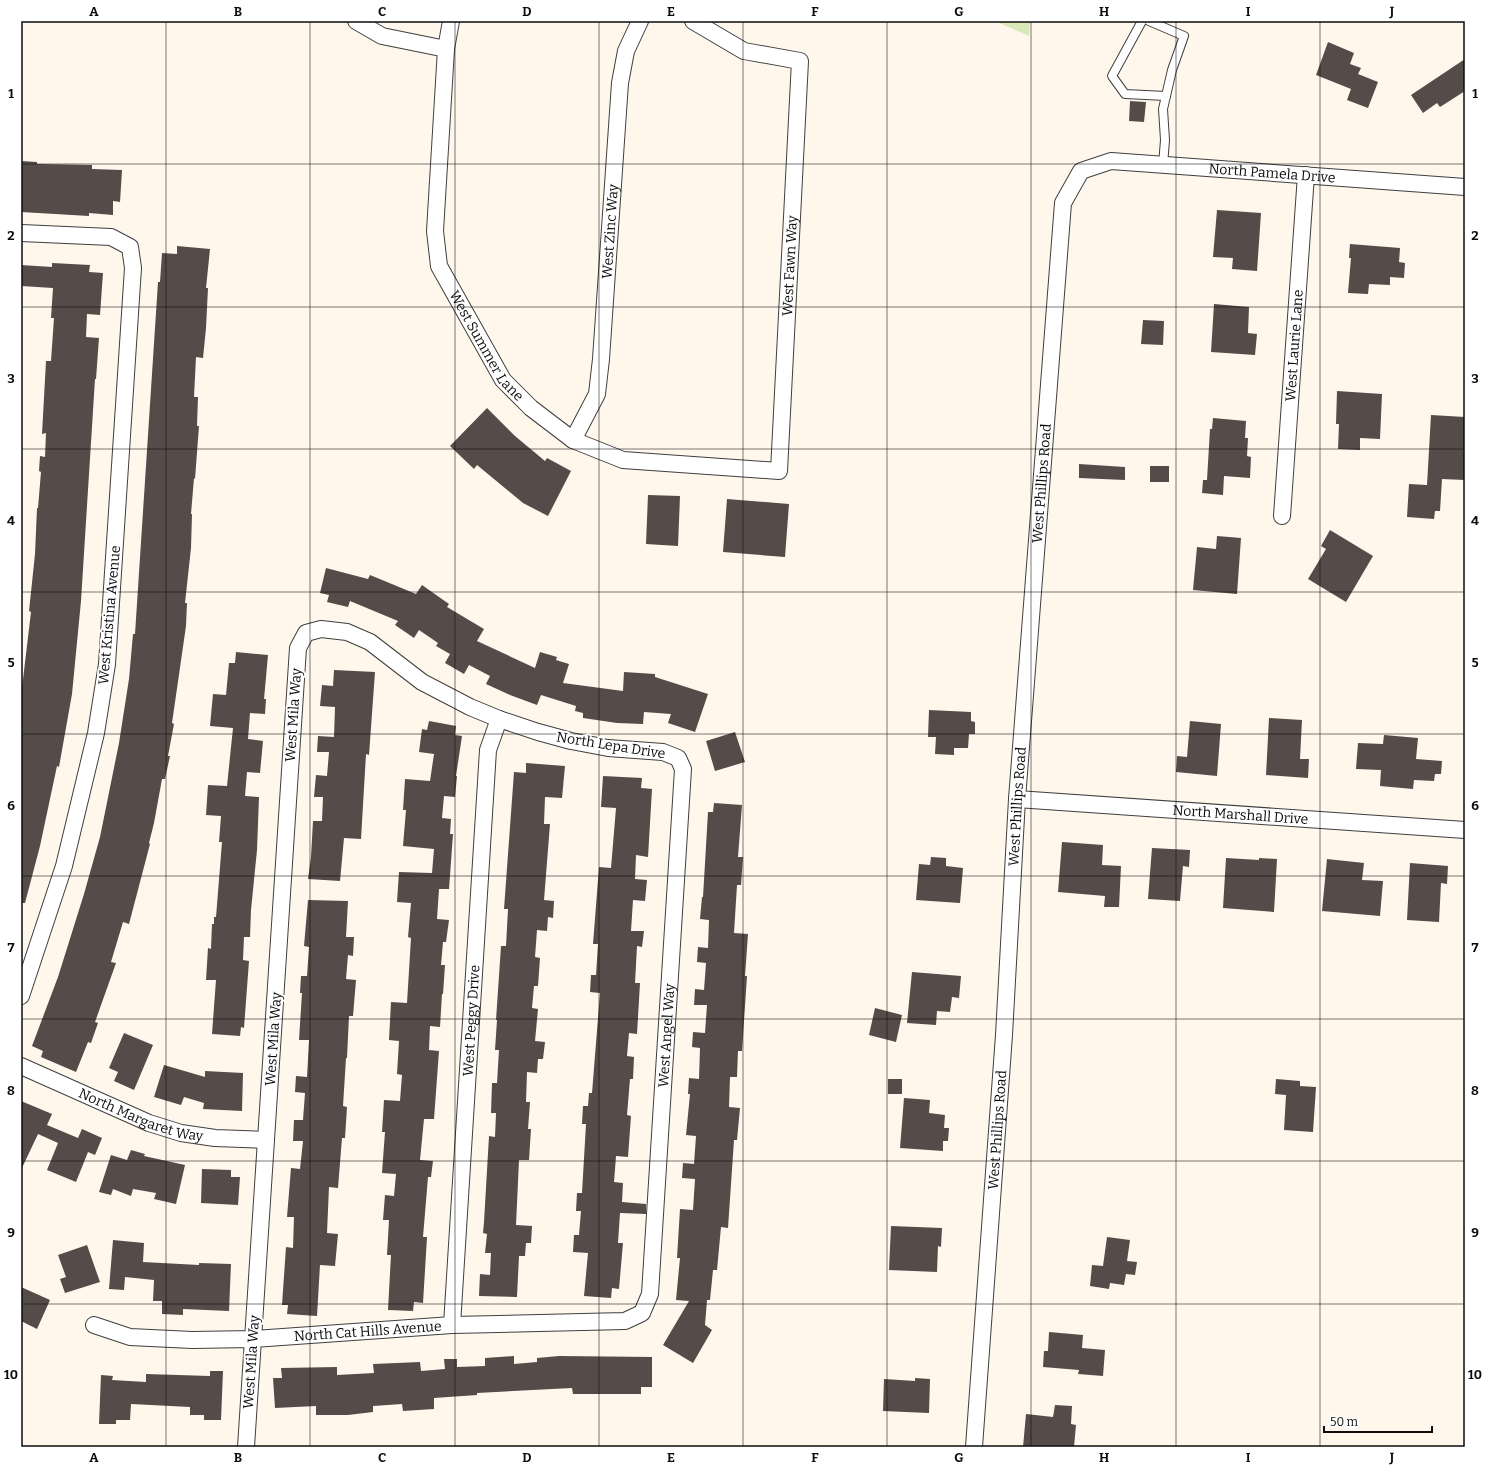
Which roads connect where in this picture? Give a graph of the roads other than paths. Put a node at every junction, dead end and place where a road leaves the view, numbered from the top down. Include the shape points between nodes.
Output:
1 (356, 21) edge
2 (451, 21) edge
3 (640, 21) edge
4 (693, 21) edge
5 (1142, 21) edge
6 (1148, 21) edge
7 (446, 49) junction
8 (1166, 96) junction
9 (1163, 165) junction
10 (1081, 171) joint
11 (1306, 175) junction
12 (1465, 187) edge
13 (21, 233) edge
14 (573, 440) junction
15 (779, 471) joint
16 (1282, 516) dead end
17 (306, 633) joint
18 (499, 719) junction
19 (678, 758) joint
20 (1017, 799) junction
21 (1465, 830) edge
22 (21, 996) edge
23 (21, 1066) edge
24 (266, 1140) junction
25 (642, 1313) joint
26 (94, 1325) dead end
27 (452, 1326) junction
28 (253, 1339) junction
29 (246, 1447) edge
30 (974, 1447) edge

1 - 7 street via 382,36
2 - 7 street, West Summer Lane
3 - 14 street, West Zinc Way via 626,51 620,83 597,394
4 - 15 street, West Fawn Way via 744,51 800,61
5 - 8 lane via 1112,76 1125,94
6 - 8 lane via 1184,36
7 - 14 street, West Summer Lane via 435,231 439,266 503,380 531,408
8 - 9 lane via 1163,109
9 - 10 street, North Pamela Drive via 1111,161
9 - 11 street, North Pamela Drive
10 - 20 street, West Phillips Road via 1063,203
11 - 12 street, North Pamela Drive
11 - 16 street, West Laurie Lane
13 - 22 street, West Kristina Avenue via 111,237 130,247 132,268 108,664 96,733 64,866
14 - 15 street, West Summer Lane via 623,460
17 - 18 street, North Lepa Drive via 321,629 347,632 370,642 422,682
17 - 24 street, West Mila Way via 298,648
18 - 19 street, North Lepa Drive via 571,741 608,748 663,752
18 - 27 street, West Peggy Drive via 488,750
19 - 25 street, West Angel Way via 683,769 650,1294
20 - 21 street, North Marshall Drive
20 - 30 street, West Phillips Road via 1003,1042
23 - 24 street, North Margaret Way via 149,1123 181,1134
24 - 28 street, West Mila Way
25 - 27 street, North Cat Hills Avenue via 625,1321
26 - 28 street, North Cat Hills Avenue via 130,1336 192,1340
27 - 28 street, North Cat Hills Avenue
28 - 29 street, West Mila Way

